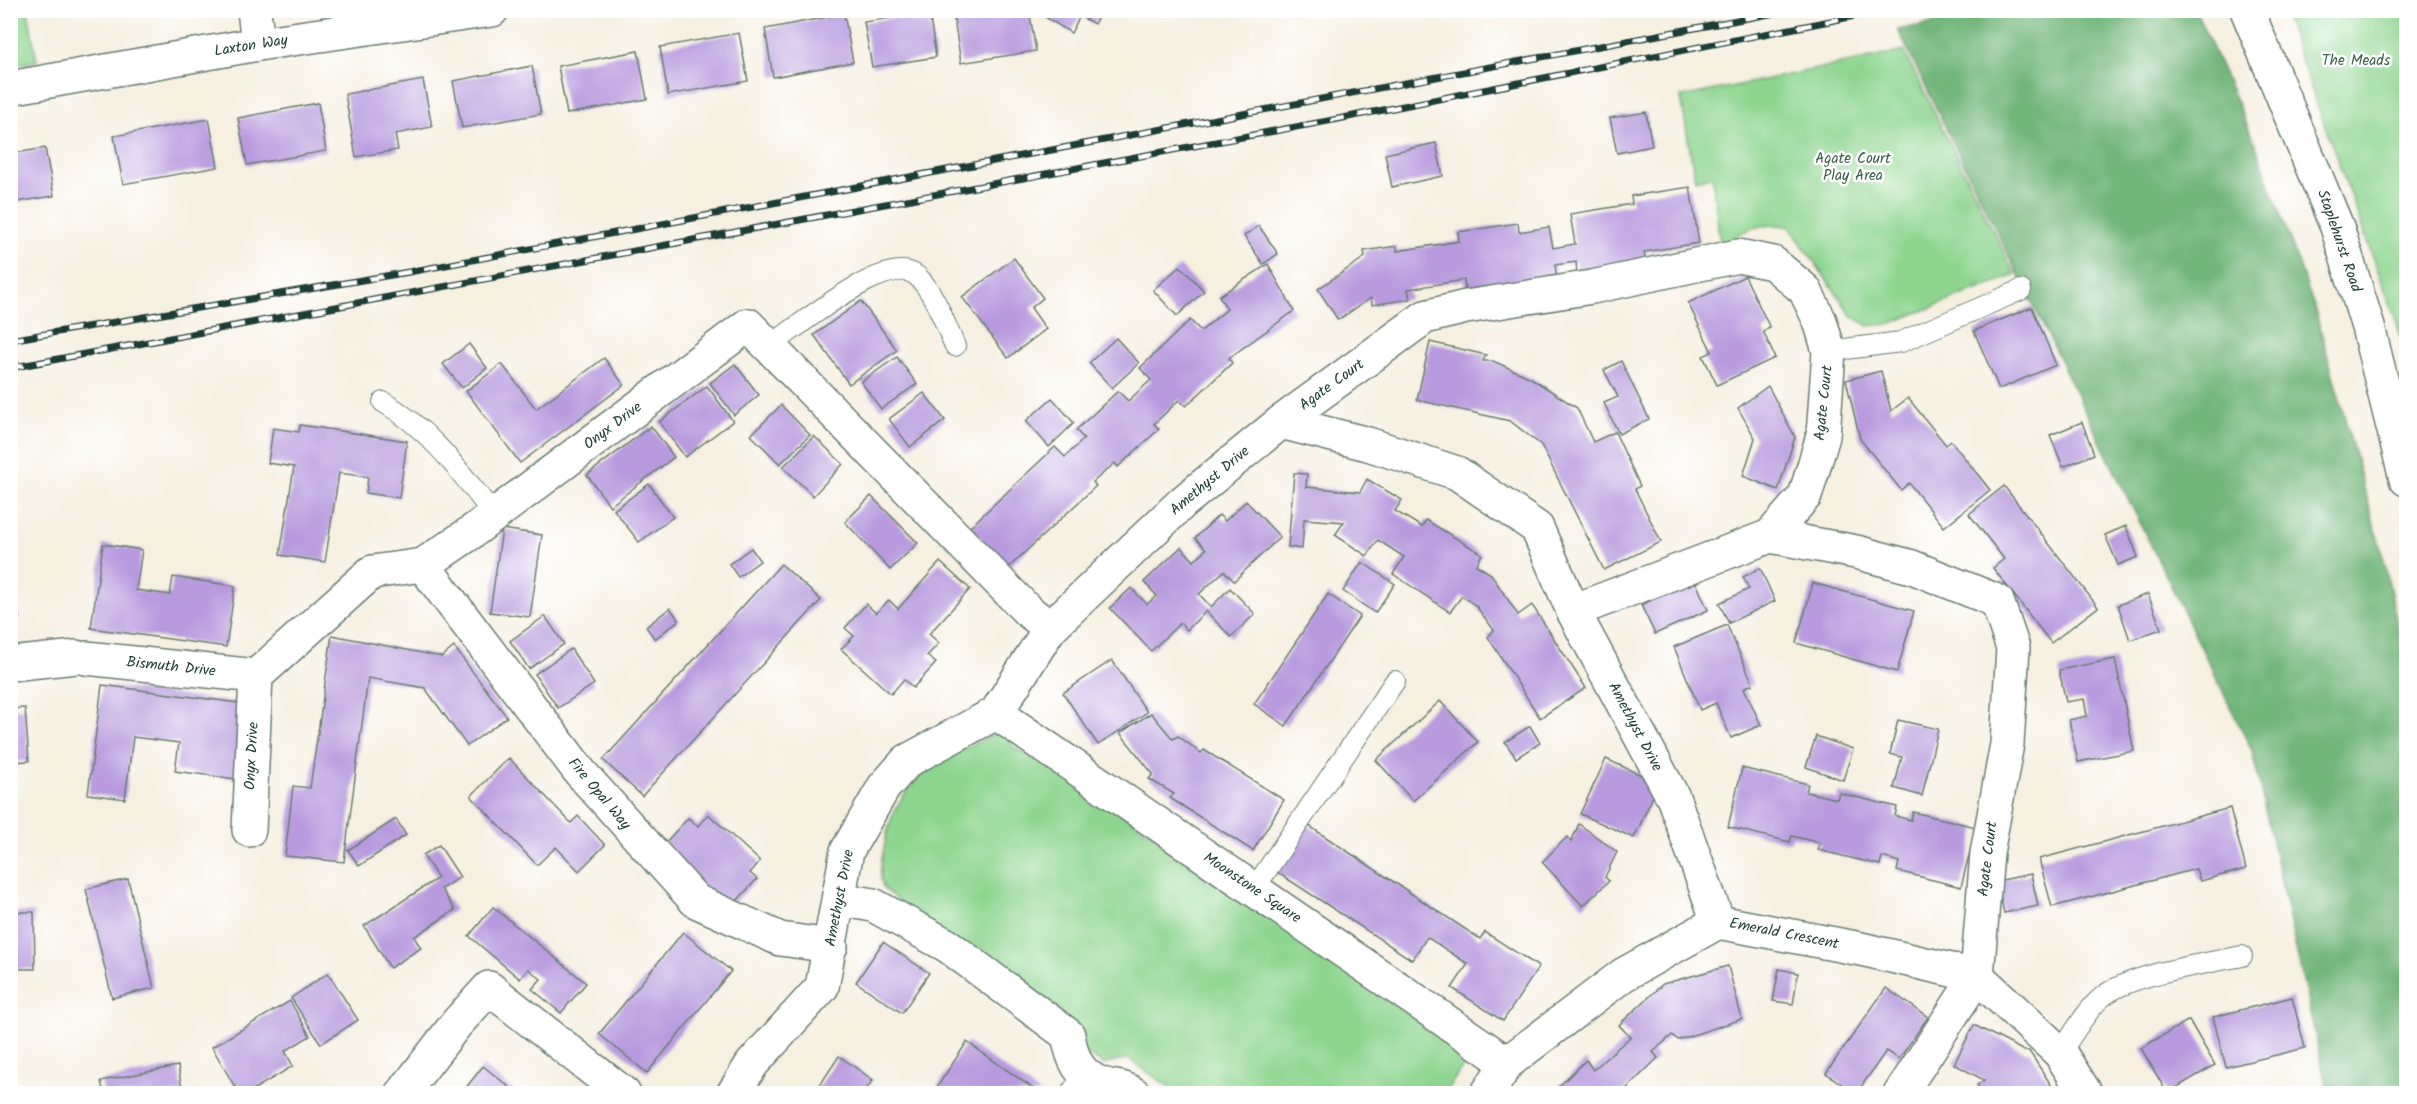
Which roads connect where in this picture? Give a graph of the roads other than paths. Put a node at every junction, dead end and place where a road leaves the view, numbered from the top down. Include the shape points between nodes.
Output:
1 (254, 10) edge
2 (492, 10) edge
3 (2247, 10) edge
4 (258, 44) junction
5 (10, 88) edge
6 (2021, 290) dead end
7 (955, 346) dead end
8 (770, 347) junction
9 (1829, 351) junction
10 (383, 402) dead end
11 (1281, 422) junction
12 (2406, 479) edge
13 (494, 515) junction
14 (1770, 536) junction
15 (423, 565) junction
16 (1573, 611) junction
17 (1050, 628) junction
18 (10, 664) edge
19 (256, 676) junction
20 (1395, 681) dead end
21 (996, 713) junction
22 (249, 830) dead end
23 (1254, 889) junction
24 (838, 898) junction
25 (1718, 922) junction
26 (831, 946) junction
27 (2242, 956) dead end
28 (1977, 976) junction
29 (2060, 1053) junction
30 (1507, 1064) junction
31 (1078, 1084) edge
32 (402, 1094) edge
33 (624, 1094) edge
34 (733, 1094) edge
35 (1134, 1094) edge
36 (1487, 1094) edge
37 (1900, 1094) edge
38 (2086, 1094) edge

1 - 4 street
2 - 4 street, Laxton Way
3 - 12 street, Staplehurst Road via 2337,227 2368,327
4 - 5 street, Laxton Way
6 - 9 lane via 1901,342
7 - 8 lane via 929,292 917,276 905,270 864,281
8 - 13 street, Onyx Drive via 748,325
8 - 17 street, Onyx Drive via 1019,602
9 - 11 street, Agate Court via 1805,290 1773,263 1738,256 1425,317
9 - 14 street, Agate Court via 1823,436 1805,496
10 - 13 lane via 424,432
11 - 16 street, Amethyst Drive via 1368,444 1457,473 1537,528
11 - 17 street, Amethyst Drive via 1183,502
13 - 15 street, Onyx Drive
14 - 16 street
14 - 28 street, Agate Court via 1912,567 1997,601 2013,648 2007,744 1987,852
15 - 19 street, Onyx Drive via 372,572
15 - 26 street, Fire Opal Way via 580,772 696,901 780,939
16 - 25 street, Amethyst Drive via 1673,797
17 - 21 street, Amethyst Drive
18 - 19 street, Bismuth Drive via 81,657
19 - 22 street, Onyx Drive
20 - 23 lane
21 - 23 street, Moonstone Square
21 - 24 street, Amethyst Drive via 907,761 884,787 847,851
23 - 30 street, Moonstone Square
24 - 26 street, Amethyst Drive
24 - 31 street via 873,905 948,946 1068,1035
25 - 28 street, Emerald Crescent via 1861,948
25 - 30 street, Emerald Crescent via 1623,975
26 - 34 street, Amethyst Drive via 822,987 752,1064
27 - 29 lane via 2115,988 2100,999
28 - 29 street, Emerald Crescent
28 - 37 street
29 - 38 street, Emerald Crescent
30 - 36 street, Emerald Crescent
31 - 35 street via 1124,1086
32 - 33 street via 489,988

